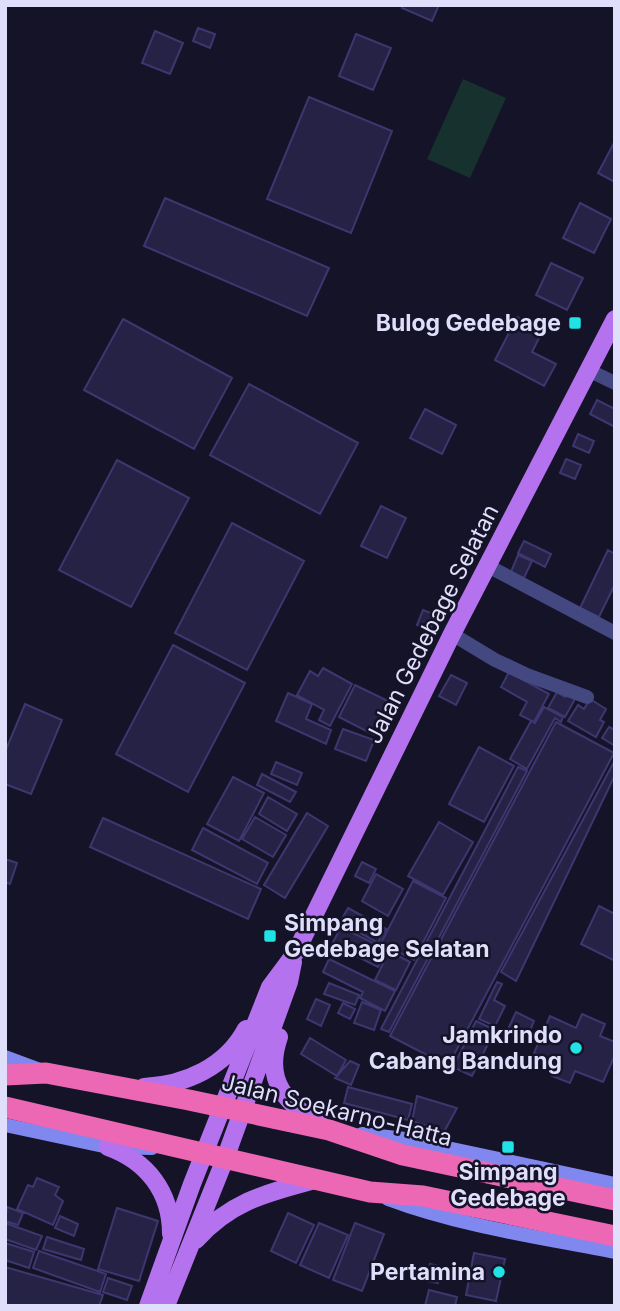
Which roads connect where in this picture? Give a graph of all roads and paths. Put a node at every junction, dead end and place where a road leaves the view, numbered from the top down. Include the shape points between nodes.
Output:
1 (615, 320) edge
2 (588, 370) junction
3 (615, 383) edge
4 (488, 566) junction
5 (615, 633) edge
6 (452, 634) junction
7 (587, 697) dead end
8 (296, 952) junction
9 (289, 982) junction
10 (270, 987) junction
11 (5, 1057) edge
12 (47, 1073) junction
13 (5, 1075) edge
14 (128, 1088) junction
15 (5, 1107) edge
16 (233, 1109) junction
17 (5, 1125) edge
18 (329, 1130) junction
19 (108, 1147) junction
20 (177, 1147) junction
21 (214, 1157) junction
22 (315, 1180) junction
23 (615, 1184) edge
24 (370, 1192) junction
25 (615, 1200) edge
26 (615, 1236) edge
27 (169, 1248) junction
28 (615, 1252) edge
29 (179, 1270) junction
30 (148, 1306) edge
31 (166, 1306) edge

1 - 2 main road, Jalan Gedebage Selatan
2 - 3 street
2 - 4 main road, Jalan Gedebage Selatan
4 - 5 street
4 - 6 main road, Jalan Gedebage Selatan
6 - 7 street via 495,660
6 - 8 main road, Jalan Gedebage Selatan
8 - 9 main road, Jalan Gedebage Selatan
8 - 10 main road, Jalan Gedebage Selatan
9 - 16 main road, Jalan Gedebage Selatan
9 - 18 main road via 274,1058 276,1079 292,1105
10 - 14 main road via 237,1043 219,1062 179,1081
10 - 16 main road, Jalan Gedebage Selatan
11 - 12 main road, Jalan Soekarno-Hatta
12 - 13 highway, Jalan Soekarno-Hatta
12 - 14 highway, Jalan Soekarno-Hatta
14 - 16 highway, Jalan Soekarno-Hatta
15 - 20 highway
16 - 18 highway, Jalan Soekarno-Hatta
16 - 21 main road
17 - 19 main road
18 - 23 main road via 405,1139
18 - 25 highway, Jalan Soekarno-Hatta via 403,1155
19 - 20 main road
19 - 27 main road via 133,1158 160,1188 169,1211
20 - 21 highway
21 - 22 highway
21 - 27 main road
21 - 29 main road
22 - 24 highway
22 - 29 main road via 255,1197 228,1211 196,1240
24 - 26 highway via 423,1196
24 - 28 main road via 420,1211
27 - 30 main road
29 - 31 main road

